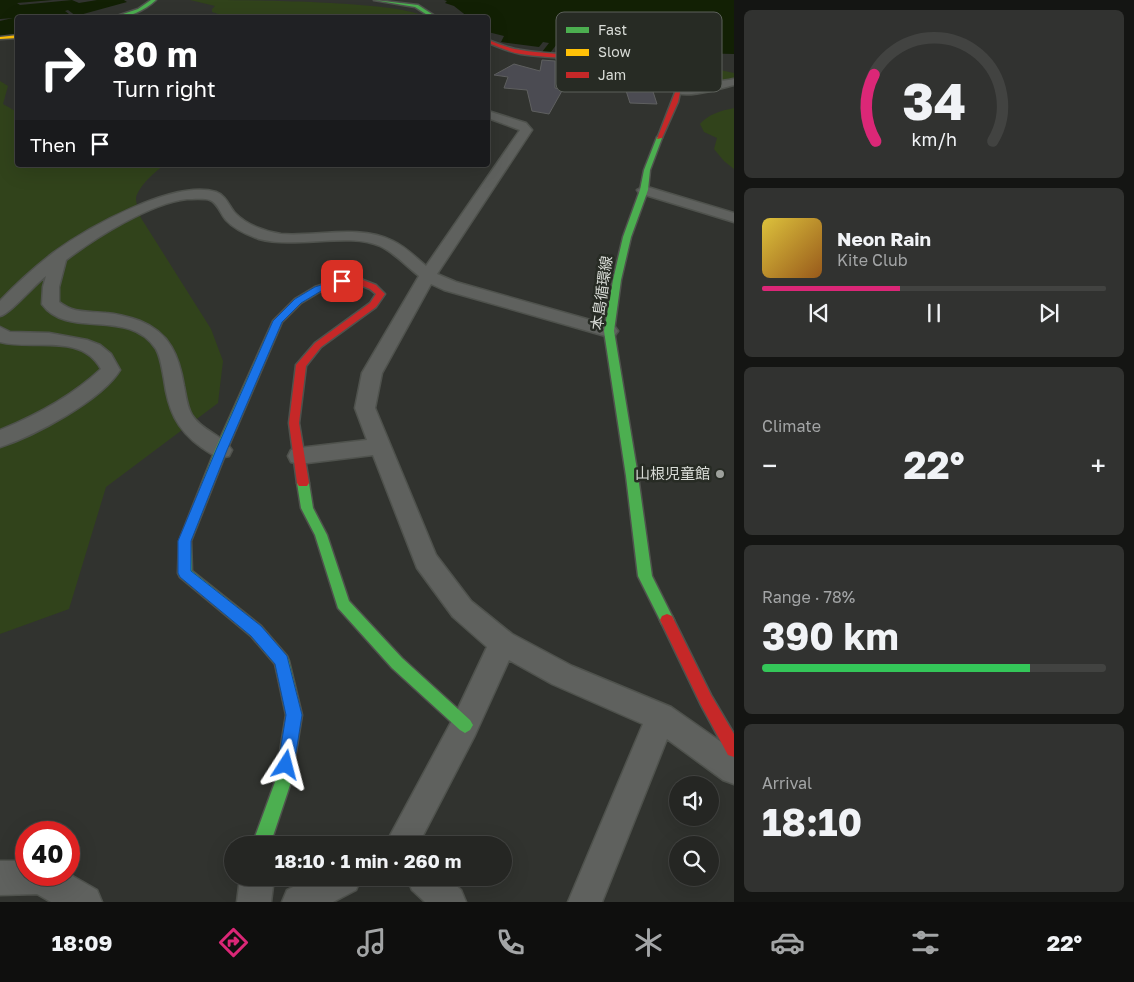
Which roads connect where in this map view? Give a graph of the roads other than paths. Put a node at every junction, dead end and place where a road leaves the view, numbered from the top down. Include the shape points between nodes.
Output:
1 (154, 0) edge
2 (376, 0) edge
3 (124, 15) edge
4 (434, 15) edge
5 (15, 36) edge
6 (0, 38) edge
7 (490, 43) edge
8 (556, 55) edge
9 (679, 92) edge
10 (490, 115) edge
11 (644, 190) junction
12 (734, 218) edge
13 (59, 256) junction
14 (428, 275) junction
15 (0, 311) edge
16 (609, 331) junction
17 (0, 334) edge
18 (0, 439) edge
19 (380, 446) junction
20 (221, 450) junction
21 (299, 456) junction
22 (503, 643) junction
23 (661, 717) junction
24 (465, 725) junction
25 (734, 750) edge
26 (734, 769) edge
27 (263, 836) edge
28 (405, 836) edge
29 (0, 878) edge
30 (256, 886) edge
31 (329, 886) edge
32 (432, 886) edge
33 (85, 902) edge
34 (254, 902) edge
35 (299, 902) edge
36 (449, 902) edge
37 (585, 902) edge

1 - 3 main road via 138,11
2 - 4 main road via 414,5
5 - 6 main road
7 - 8 main road via 523,52
9 - 11 main road, 本島循環線 via 647,170
10 - 14 street via 526,130
11 - 12 street
11 - 16 main road, 本島循環線 via 625,246
13 - 14 street via 145,207 198,193 213,195 232,218 265,236 379,240 397,248
13 - 15 street via 10,297
13 - 20 street via 51,304 75,318 106,318 144,329 157,339 165,348 180,412 192,429
14 - 16 street via 477,295
14 - 19 street via 372,373 364,408
16 - 25 main road, 本島循環線 via 645,576
17 - 18 street via 5,338 62,340 87,346 108,360 111,370 93,388 38,423
19 - 21 street
19 - 22 street via 426,561 462,609
20 - 21 main road via 278,321 298,301 318,289 342,281 359,280 381,294 373,305 318,345 301,365 294,423
20 - 27 main road via 185,541 185,573 256,631 282,661 294,715 283,782
21 - 24 main road via 307,508 320,535 343,604 397,663
22 - 23 street via 562,675
22 - 24 street
23 - 26 street
23 - 37 street
24 - 28 street
29 - 33 street via 40,877
30 - 34 street
31 - 35 street
32 - 36 street

